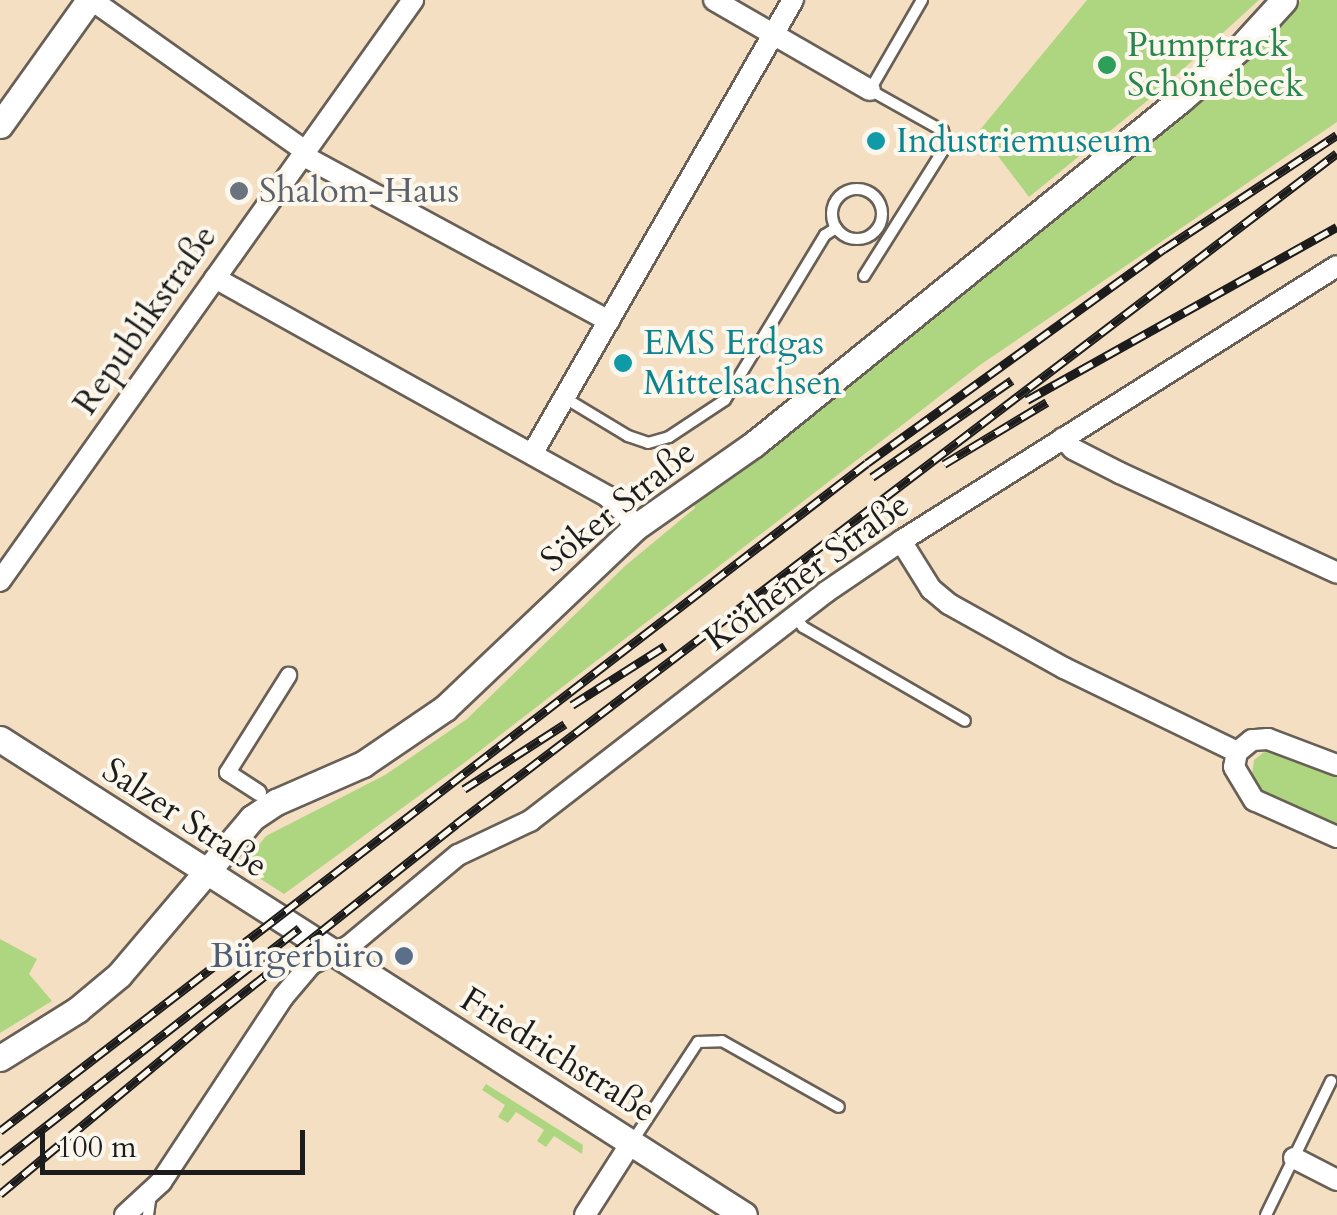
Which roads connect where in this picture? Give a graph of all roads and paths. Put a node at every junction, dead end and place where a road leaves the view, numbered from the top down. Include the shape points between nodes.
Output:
1 (90, 0) edge
2 (413, 0) edge
3 (714, 0) edge
4 (793, 0) edge
5 (922, 0) edge
6 (1284, 0) edge
7 (774, 33) junction
8 (870, 90) junction
9 (0, 125) edge
10 (304, 153) junction
11 (836, 228) junction
12 (1337, 266) edge
13 (864, 276) dead end
14 (214, 278) junction
15 (609, 320) junction
16 (564, 398) junction
17 (1063, 438) junction
18 (532, 454) junction
19 (637, 526) junction
20 (901, 541) junction
21 (1337, 574) edge
22 (0, 581) edge
23 (795, 616) junction
24 (288, 675) dead end
25 (965, 722) dead end
26 (0, 739) edge
27 (1237, 752) junction
28 (1337, 765) edge
29 (258, 792) dead end
30 (1337, 836) edge
31 (204, 872) junction
32 (333, 953) junction
33 (0, 1058) edge
34 (1331, 1082) dead end
35 (839, 1108) dead end
36 (631, 1143) junction
37 (1294, 1158) junction
38 (1337, 1180) edge
39 (151, 1193) junction
40 (125, 1215) edge
41 (148, 1215) edge
42 (585, 1215) edge
43 (744, 1215) edge
44 (1266, 1215) edge

1 - 9 street
1 - 10 street
2 - 10 street, Republikstraße
3 - 7 street
4 - 7 street
5 - 8 lane
6 - 19 street, Söker Straße via 1180,100 754,444
7 - 8 street
7 - 15 street
8 - 13 lane via 943,132 946,144
10 - 14 street, Republikstraße
10 - 15 street
11 - 11 lane via 832,213 844,193 859,189 879,202 882,217 870,236 848,238
11 - 16 lane via 825,235 725,400 670,437 648,443 628,436
12 - 17 street, Köthener Straße
14 - 18 street
14 - 22 street, Republikstraße
15 - 16 street
16 - 18 street
17 - 20 street, Köthener Straße
17 - 21 street via 1120,474
18 - 19 street via 608,497
19 - 31 street, Söker Straße via 446,708 363,764 264,808
20 - 23 street, Köthener Straße
20 - 27 street via 949,604
23 - 25 lane
23 - 32 street, Köthener Straße via 530,821 458,855
24 - 29 street via 228,772
26 - 31 street, Salzer Straße
27 - 28 street via 1252,740 1280,740
27 - 30 street via 1234,767 1254,800
31 - 32 street, Salzer Straße
31 - 33 street, Söker Straße via 101,992
32 - 36 street, Friedrichstraße
32 - 39 street, Köthener Straße via 297,978
34 - 37 lane
35 - 36 lane via 722,1041 698,1042
36 - 42 street
36 - 43 street, Friedrichstraße
37 - 38 street
37 - 44 lane
39 - 40 street, Köthener Straße
39 - 41 lane

